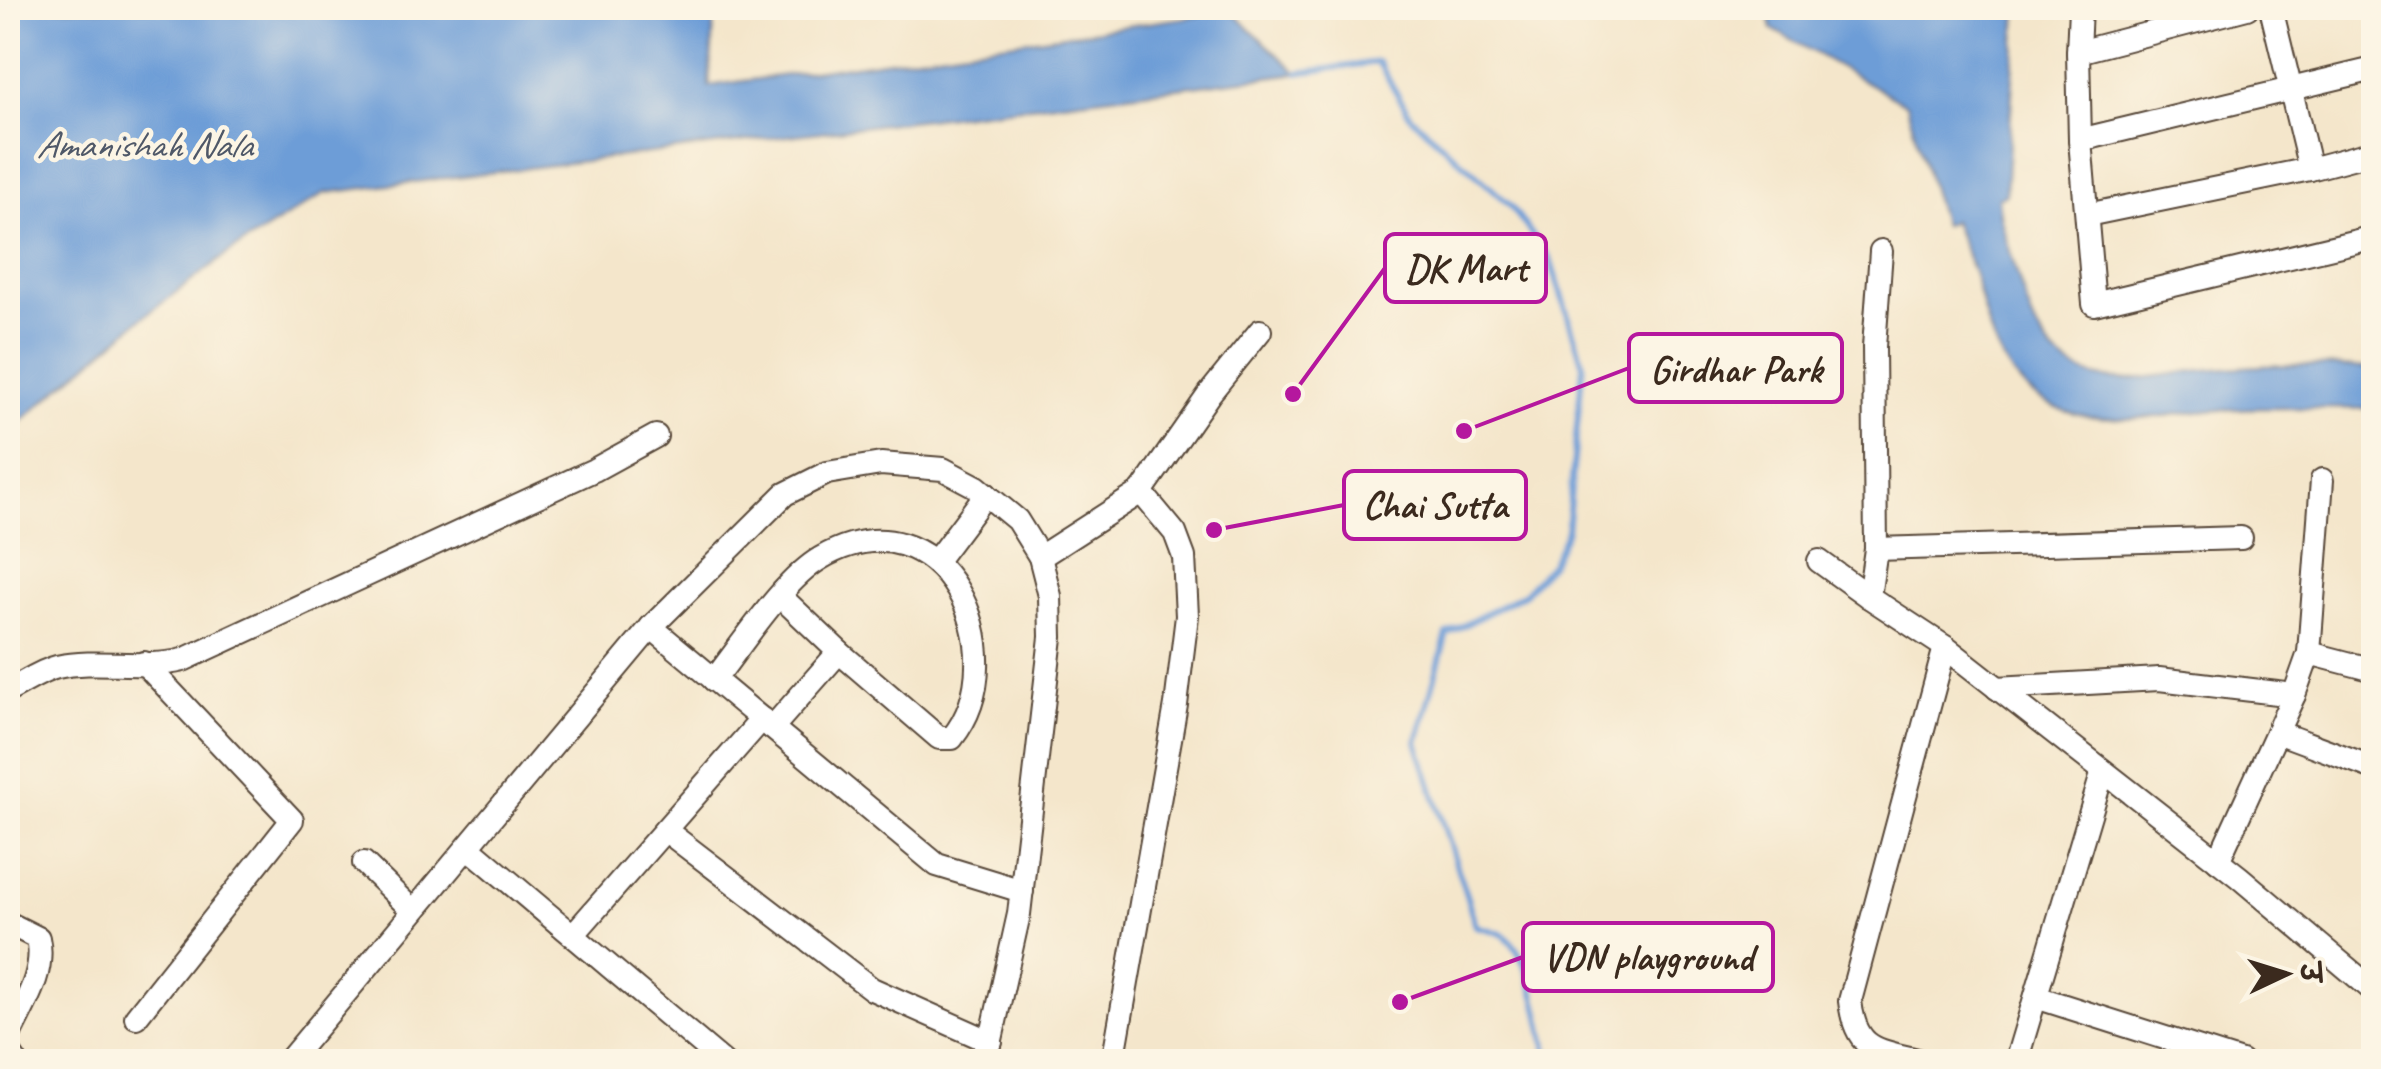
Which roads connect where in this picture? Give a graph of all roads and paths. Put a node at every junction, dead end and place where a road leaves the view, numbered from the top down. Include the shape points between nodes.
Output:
1 (2080, 8) edge
2 (2247, 8) edge
3 (2272, 8) edge
4 (2078, 52) junction
5 (2374, 68) edge
6 (2288, 87) junction
7 (2080, 140) junction
8 (2374, 152) edge
9 (2310, 169) junction
10 (2086, 215) junction
11 (2374, 236) edge
12 (1881, 252) dead end
13 (1260, 331) dead end
14 (656, 436) dead end
15 (2322, 480) dead end
16 (1142, 492) junction
17 (986, 494) junction
18 (2241, 538) dead end
19 (1876, 548) junction
20 (1040, 557) junction
21 (1819, 561) dead end
22 (935, 562) junction
23 (780, 596) junction
24 (1870, 597) junction
25 (651, 628) junction
26 (1945, 647) junction
27 (839, 652) junction
28 (2310, 652) junction
29 (144, 663) junction
30 (2374, 670) edge
31 (714, 680) junction
32 (1998, 688) junction
33 (8, 692) edge
34 (2294, 695) junction
35 (767, 724) junction
36 (2277, 732) junction
37 (2374, 768) edge
38 (2103, 771) junction
39 (665, 830) junction
40 (468, 847) junction
41 (2218, 861) junction
42 (364, 862) dead end
43 (1022, 891) junction
44 (414, 911) junction
45 (8, 923) edge
46 (573, 936) junction
47 (2374, 992) edge
48 (2036, 997) junction
49 (136, 1017) dead end
50 (8, 1038) edge
51 (8, 1050) edge
52 (988, 1052) edge
53 (16, 1062) edge
54 (288, 1062) edge
55 (723, 1062) edge
56 (1114, 1062) edge
57 (1924, 1062) edge
58 (2016, 1062) edge
59 (2242, 1062) edge

1 - 4 street
2 - 4 street
3 - 6 street
4 - 7 street
5 - 6 street
6 - 7 street
6 - 9 street
7 - 10 street
8 - 9 street
9 - 10 street
10 - 11 street via 2094,304
12 - 19 street via 1874,347
13 - 16 street
14 - 29 street via 183,660
15 - 28 street
16 - 20 street
16 - 56 street via 1175,532 1184,557 1187,616
17 - 20 street via 1017,520
17 - 22 street
17 - 25 street via 943,469 881,464 827,473 785,494
18 - 19 street
19 - 24 street
20 - 43 street via 1052,637
21 - 24 street
22 - 23 street via 913,545 879,540 846,546 817,560
22 - 27 street via 960,591 974,641 976,674 963,725 952,738 939,738
23 - 27 street
23 - 31 street
24 - 26 street
25 - 31 street
25 - 40 street
26 - 32 street
26 - 57 street via 1850,1001 1853,1026 1868,1046
27 - 35 street
28 - 30 street
28 - 34 street
29 - 33 street via 54,668
29 - 49 street via 292,820
31 - 35 street
32 - 34 street via 2159,679
32 - 38 street
34 - 36 street
35 - 39 street
35 - 43 street via 937,866
36 - 37 street
36 - 41 street
38 - 41 street
38 - 48 street
39 - 46 street
39 - 52 street via 872,989
40 - 44 street
40 - 46 street
41 - 47 street
42 - 44 street
43 - 52 street
44 - 54 street
45 - 50 street via 38,938 42,955
46 - 55 street
48 - 58 street
48 - 59 street
51 - 53 street

